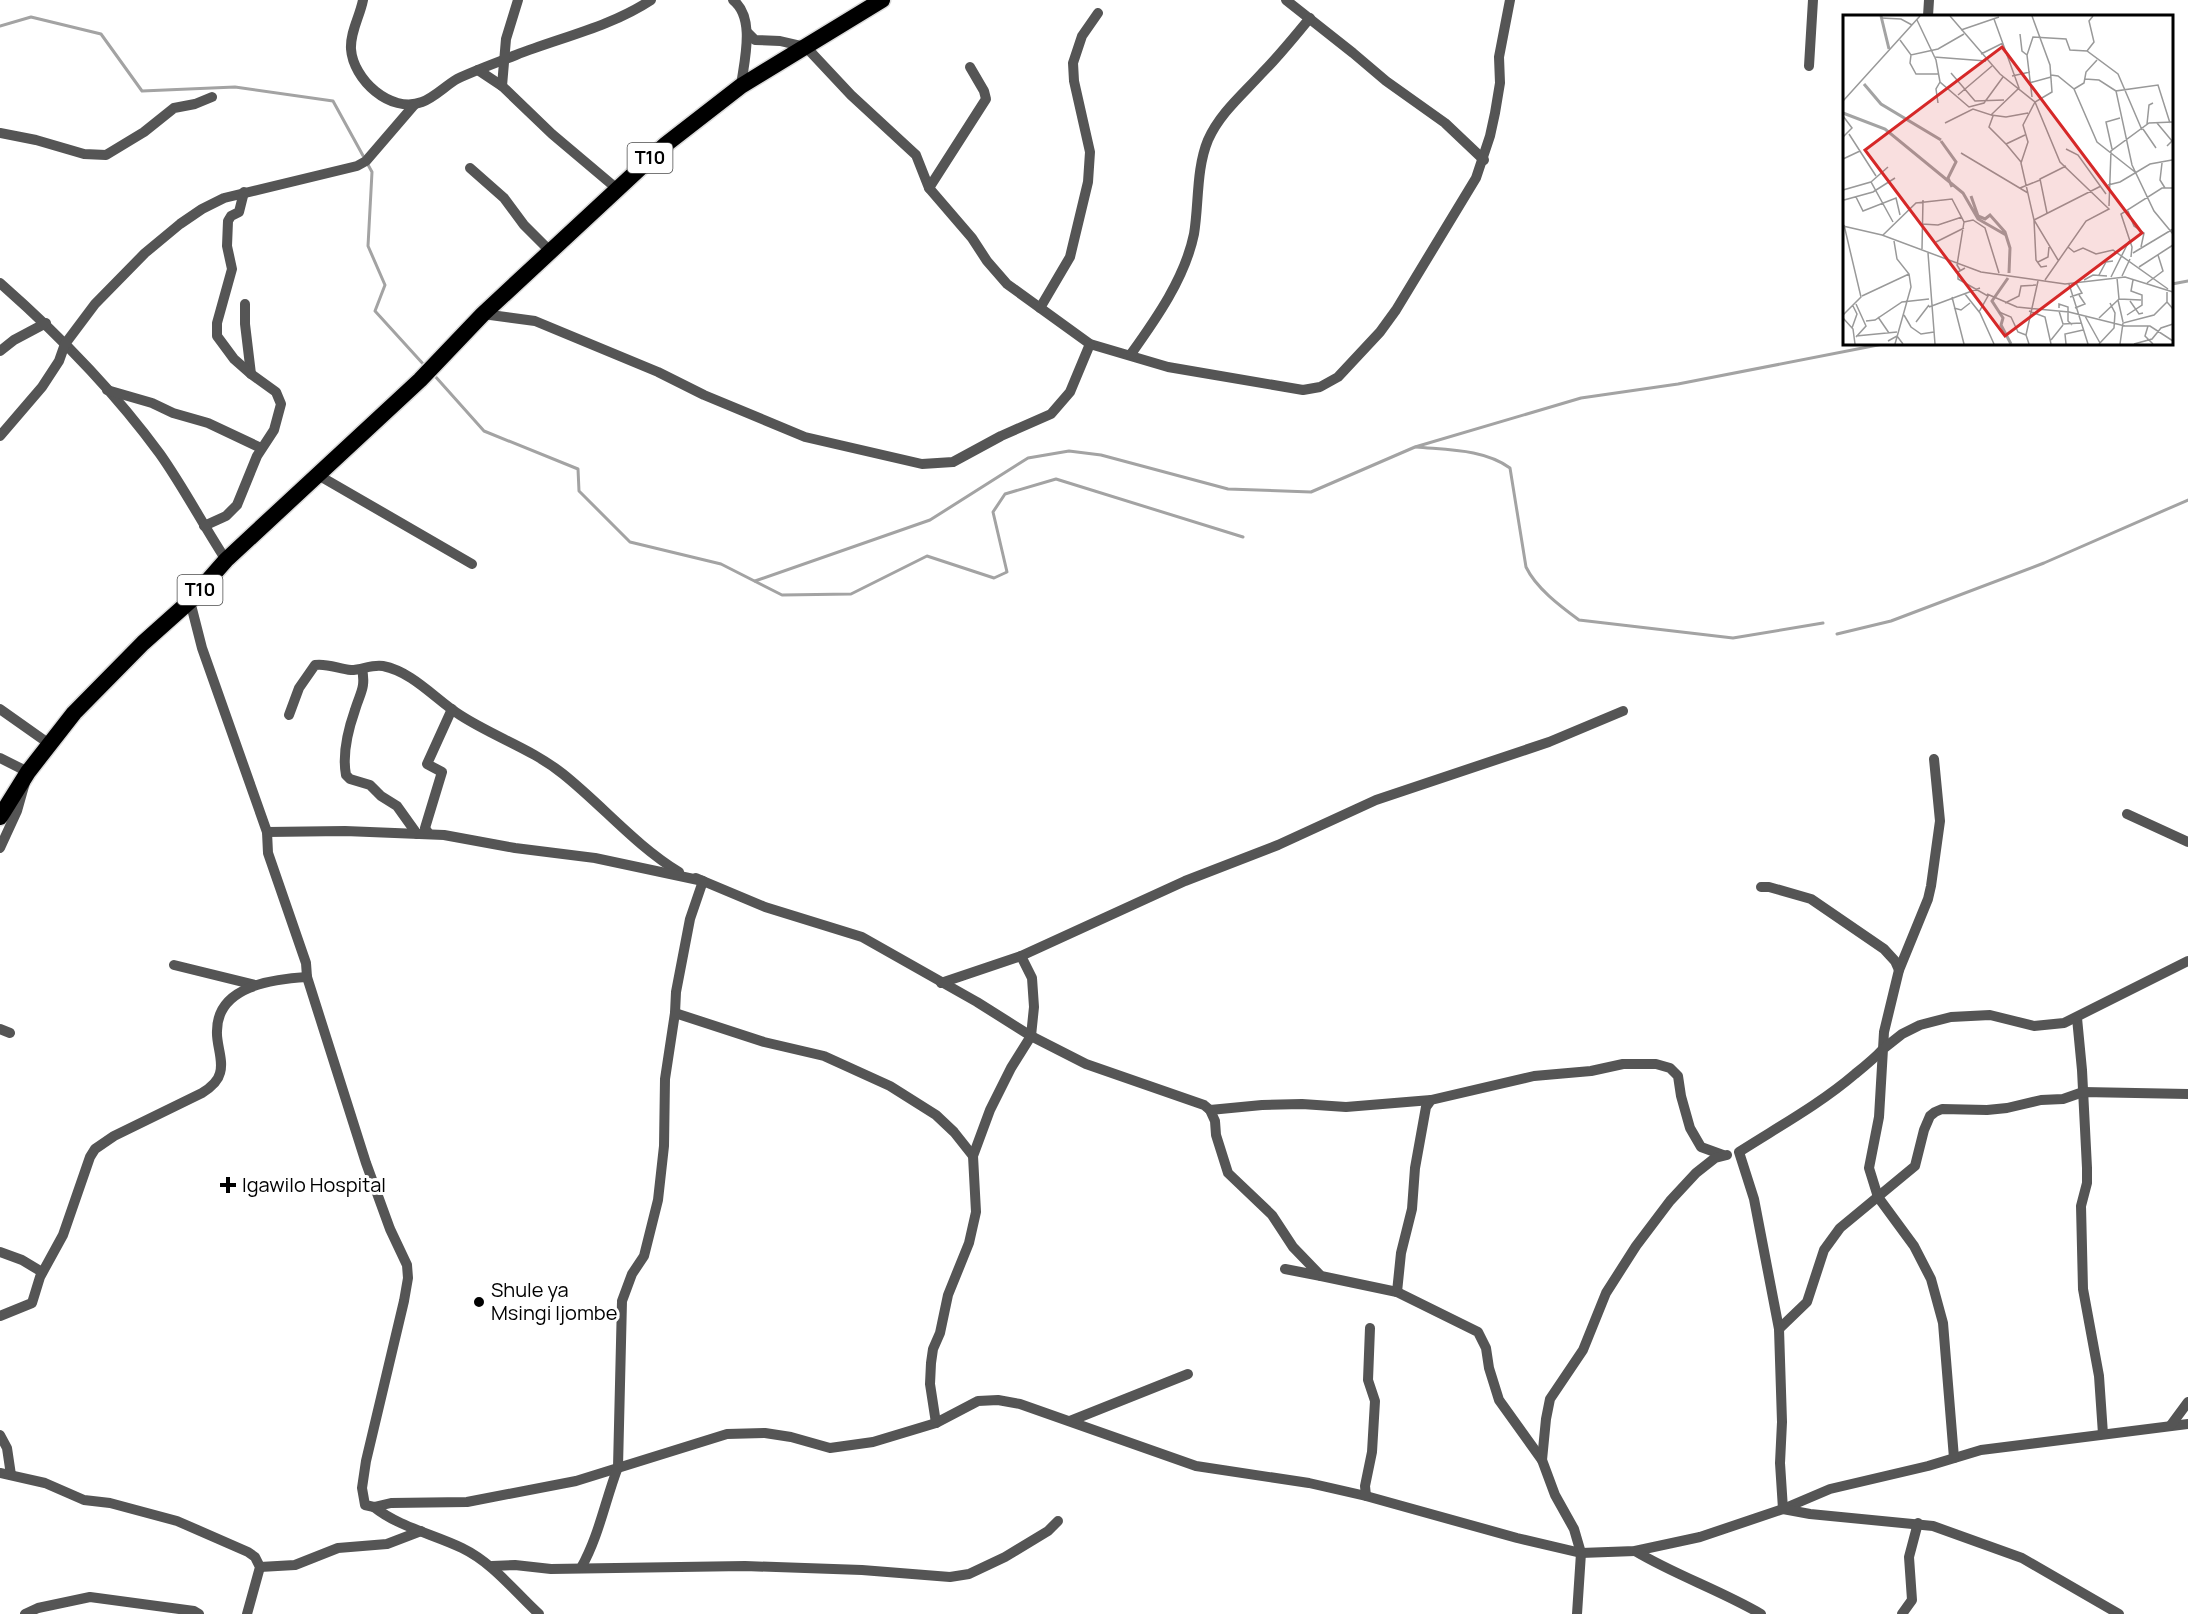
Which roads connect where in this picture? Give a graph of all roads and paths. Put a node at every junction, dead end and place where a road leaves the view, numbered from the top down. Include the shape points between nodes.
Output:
1 (363, 0) edge
2 (518, 0) edge
3 (651, 0) edge
4 (882, 0) edge
5 (1286, 0) edge
6 (1509, 0) edge
7 (1813, 0) edge
8 (1929, 0) edge
9 (739, 2) edge
10 (1098, 13) dead end
11 (1928, 15) edge
12 (1310, 18) junction
13 (748, 33) junction
14 (806, 47) junction
15 (504, 60) junction
16 (1809, 66) dead end
17 (970, 67) dead end
18 (478, 70) junction
19 (502, 86) junction
20 (741, 86) junction
21 (212, 97) dead end
22 (415, 104) junction
23 (0, 133) edge
24 (1484, 160) junction
25 (470, 168) dead end
26 (616, 188) junction
27 (929, 188) junction
28 (244, 192) junction
29 (549, 250) junction
30 (0, 283) edge
31 (245, 304) dead end
32 (1040, 308) junction
33 (483, 314) junction
34 (46, 323) junction
35 (65, 344) junction
36 (1090, 344) junction
37 (0, 351) edge
38 (1131, 354) junction
39 (251, 374) junction
40 (106, 390) junction
41 (0, 436) edge
42 (261, 448) junction
43 (318, 475) junction
44 (204, 526) junction
45 (226, 560) junction
46 (472, 564) dead end
47 (190, 601) junction
48 (362, 669) junction
49 (0, 709) edge
50 (452, 709) junction
51 (1623, 711) dead end
52 (289, 715) dead end
53 (48, 743) junction
54 (0, 758) edge
55 (1934, 759) dead end
56 (28, 772) junction
57 (2127, 814) dead end
58 (0, 818) edge
59 (267, 832) junction
60 (417, 834) junction
61 (429, 834) junction
62 (2188, 842) edge
63 (0, 848) edge
64 (703, 880) junction
65 (1761, 887) dead end
66 (1021, 956) junction
67 (2188, 961) edge
68 (174, 964) dead end
69 (1899, 970) junction
70 (307, 976) junction
71 (941, 983) junction
72 (256, 985) junction
73 (675, 1013) junction
74 (2077, 1018) junction
75 (1031, 1036) junction
76 (1883, 1049) junction
77 (2083, 1092) junction
78 (2188, 1094) edge
79 (1431, 1100) junction
80 (1210, 1110) junction
81 (1739, 1152) junction
82 (1723, 1155) junction
83 (973, 1156) junction
84 (1878, 1197) junction
85 (0, 1252) edge
86 (1285, 1269) dead end
87 (42, 1272) junction
88 (1321, 1276) junction
89 (1397, 1292) junction
90 (0, 1316) edge
91 (1371, 1328) dead end
92 (1779, 1329) junction
93 (1188, 1374) dead end
94 (2188, 1402) edge
95 (1070, 1421) junction
96 (936, 1423) junction
97 (2188, 1424) edge
98 (2171, 1425) junction
99 (2103, 1434) junction
100 (0, 1435) edge
101 (1954, 1458) junction
102 (1542, 1460) junction
103 (618, 1467) junction
104 (6, 1474) edge
105 (1366, 1496) junction
106 (374, 1507) junction
107 (1783, 1509) junction
108 (1058, 1521) dead end
109 (1918, 1523) junction
110 (421, 1531) junction
111 (1635, 1551) junction
112 (1581, 1553) junction
113 (492, 1566) junction
114 (260, 1567) junction
115 (581, 1568) junction
116 (25, 1614) edge
117 (199, 1614) edge
118 (247, 1614) edge
119 (539, 1614) edge
120 (1577, 1614) edge
121 (1761, 1614) edge
122 (1902, 1614) edge
123 (2119, 1614) edge

1 - 22 street via 350,46 353,63 374,90 393,100
2 - 15 street
3 - 15 street via 605,24
4 - 14 highway, T10
5 - 12 street
6 - 24 street via 1499,57 1500,83
7 - 16 street
8 - 11 street
9 - 13 street
10 - 32 street via 1082,36 1073,63 1090,152 1088,182 1070,257
12 - 24 street via 1386,81 1445,123
12 - 38 street via 1236,99 1215,128 1204,151 1194,233 1184,267
13 - 14 street via 755,40
13 - 20 street
14 - 20 highway, T10
14 - 27 street via 916,155
15 - 18 street
15 - 19 street
17 - 27 street via 986,99
18 - 19 street
18 - 22 street
19 - 26 street
20 - 26 highway, T10
21 - 23 street via 174,108 106,155 84,154
22 - 28 street via 357,166
24 - 38 street via 1396,310 1356,359 1320,387 1303,390 1168,367
25 - 29 street via 509,203
26 - 29 highway, T10
27 - 32 street via 1007,284
28 - 35 street via 202,209 145,253 95,304
28 - 39 street via 239,212 228,221 227,246 232,269 216,330 228,352
29 - 33 highway, T10
30 - 34 street
31 - 39 street
32 - 36 street
33 - 36 street via 535,321 805,437 922,464 953,462 1051,414 1070,392
33 - 43 highway, T10 via 420,380
34 - 35 street
34 - 37 street
35 - 40 street
35 - 41 street via 55,368
36 - 38 street
39 - 42 street via 276,392 282,402 274,430
40 - 42 street via 208,423
40 - 44 street via 160,455
42 - 44 street via 237,505 226,516
43 - 45 highway, T10
43 - 46 street
44 - 45 street
45 - 47 highway, T10
47 - 53 highway, T10 via 74,712
47 - 59 street via 202,648
48 - 50 street via 392,669 426,688
48 - 52 street via 315,665 298,688
48 - 60 street via 364,683 349,729 345,773 350,779 370,785 397,806
49 - 53 street
50 - 61 street via 427,764 441,771 425,828
50 - 64 street via 544,761 658,858 678,872
51 - 66 street via 1549,742 1376,800
53 - 56 highway, T10
54 - 56 street
55 - 69 street via 1940,821 1931,886
56 - 58 highway, T10
56 - 63 street via 17,811
57 - 62 street
59 - 60 street
59 - 70 street via 268,853
60 - 61 street
61 - 64 street via 596,858
64 - 71 street via 765,907 862,937
64 - 73 street via 690,919
65 - 69 street via 1811,899 1884,949
66 - 71 street
66 - 75 street via 1032,978
67 - 74 street
68 - 72 street
69 - 76 street
70 - 72 street
70 - 106 street via 366,1163 407,1265 404,1301 362,1488 365,1505
71 - 75 street
72 - 87 street via 235,996 218,1021 221,1070 214,1084 114,1136 92,1152 60,1241
73 - 83 street via 764,1042 824,1056 890,1086 936,1115
73 - 103 street via 665,1079 658,1200 644,1256 622,1301
74 - 76 street via 2056,1025 2034,1026 1990,1016 1951,1017 1920,1025
74 - 77 street
75 - 80 street via 1086,1064 1198,1102
75 - 83 street via 990,1110
76 - 81 street via 1839,1087
76 - 84 street via 1879,1118 1869,1168
77 - 78 street
77 - 84 street via 2007,1108 1935,1112 1924,1130 1915,1166
77 - 99 street via 2087,1168 2081,1206 2083,1289 2099,1376
79 - 80 street via 1346,1107 1302,1104
79 - 82 street via 1534,1076 1623,1064 1656,1064 1671,1068 1678,1076 1690,1128 1701,1147
79 - 89 street via 1426,1107 1415,1168
80 - 88 street via 1228,1173 1272,1215 1293,1247
81 - 82 street
81 - 92 street via 1754,1199
82 - 102 street via 1696,1173 1671,1201 1606,1293 1582,1350 1550,1399
83 - 96 street via 977,1201 974,1226 948,1295 931,1363
84 - 92 street via 1831,1238 1818,1265 1808,1302
84 - 101 street via 1914,1246 1931,1279 1942,1323
85 - 87 street
86 - 88 street
87 - 90 street via 32,1303
88 - 89 street
89 - 102 street via 1478,1332 1499,1400
91 - 105 street via 1368,1380 1375,1401
92 - 107 street
93 - 95 street
94 - 98 street
95 - 96 street via 1020,1404 987,1400
95 - 105 street via 1196,1466 1310,1483
96 - 103 street via 873,1442 830,1448 765,1433 728,1434
97 - 98 street
98 - 99 street
99 - 101 street via 1999,1447
100 - 104 street via 7,1448
101 - 107 street via 1830,1489
102 - 112 street
103 - 106 street via 569,1482 467,1502 392,1503
103 - 115 street
104 - 114 street via 45,1483 84,1500 177,1521 248,1552
105 - 112 street
106 - 110 street via 390,1519
107 - 109 street
107 - 111 street via 1700,1537
108 - 115 street via 1005,1557 962,1576 745,1566
109 - 122 street via 1909,1557 1912,1600
109 - 123 street via 2022,1558
110 - 113 street
110 - 114 street via 387,1544 345,1546 295,1565
111 - 112 street
111 - 121 street
112 - 120 street
113 - 115 street
113 - 119 street
114 - 118 street
116 - 117 street via 90,1597

